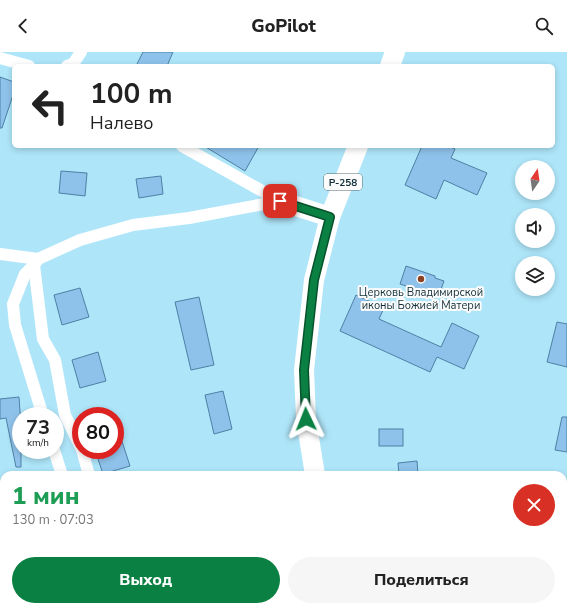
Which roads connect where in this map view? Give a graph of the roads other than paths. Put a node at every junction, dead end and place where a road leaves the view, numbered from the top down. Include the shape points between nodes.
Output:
1 (80, 52) edge
2 (395, 52) edge
3 (0, 58) edge
4 (22, 64) edge
5 (74, 64) edge
6 (391, 64) edge
7 (186, 148) edge
8 (357, 148) edge
9 (280, 201) junction
10 (330, 217) junction
11 (0, 254) edge
12 (36, 262) junction
13 (40, 407) edge
14 (72, 430) edge
15 (57, 459) edge
16 (84, 459) edge
17 (61, 471) edge
18 (88, 471) edge
19 (314, 471) edge

1 - 5 street
2 - 6 highway
3 - 4 street
7 - 9 street
8 - 10 highway, Р-258
9 - 10 highway
9 - 12 street via 189,218 133,225 80,240
10 - 19 highway, Р-258 via 314,280 304,370 306,419
11 - 12 street
12 - 13 street via 25,274 13,304 15,325
12 - 14 street via 43,339 55,360 65,415
15 - 17 street
16 - 18 street

